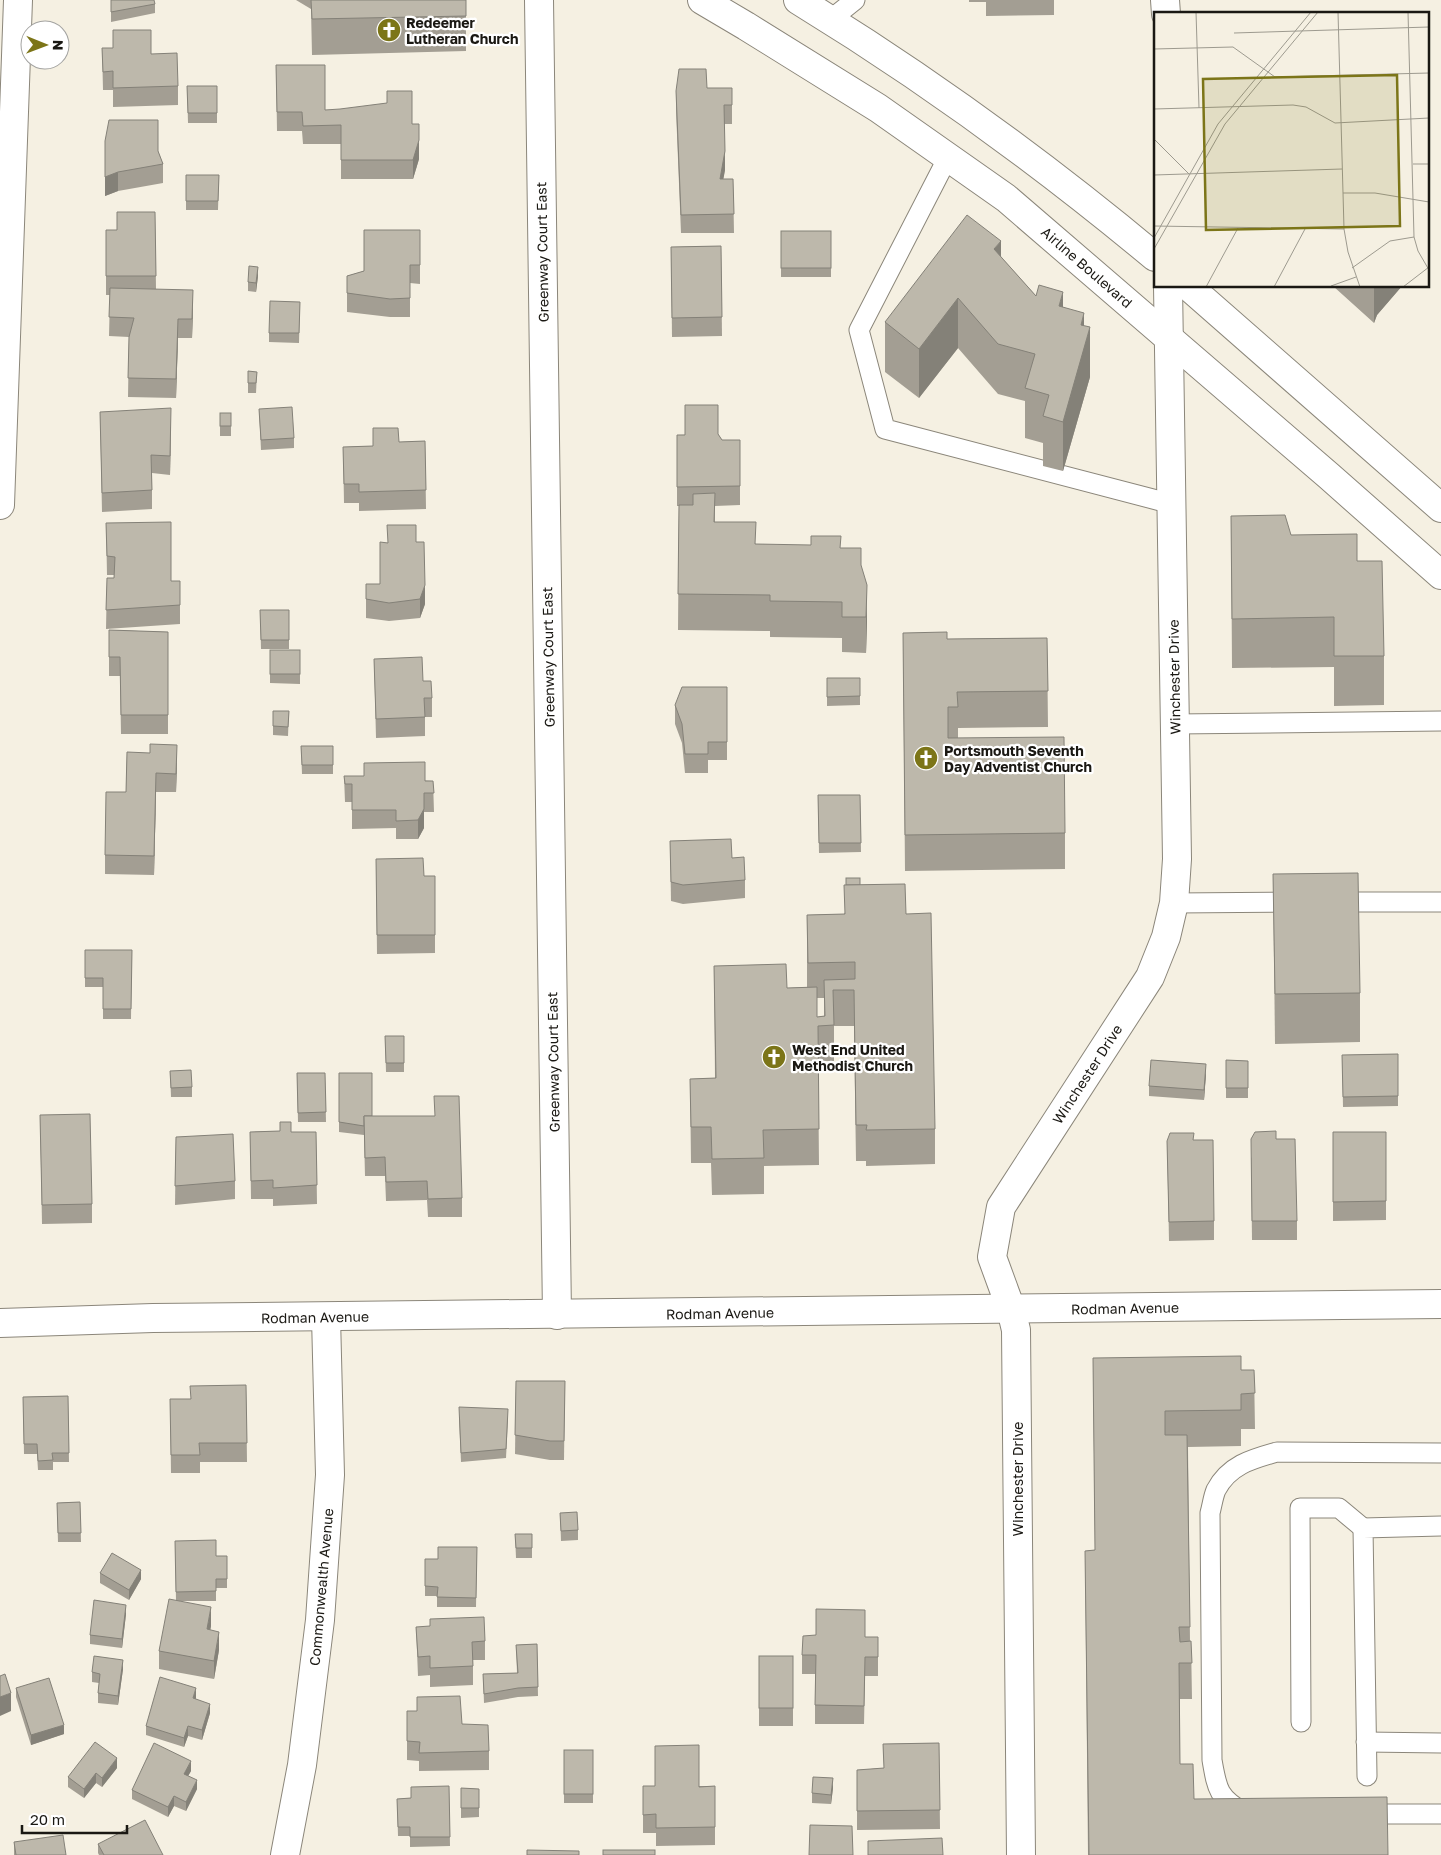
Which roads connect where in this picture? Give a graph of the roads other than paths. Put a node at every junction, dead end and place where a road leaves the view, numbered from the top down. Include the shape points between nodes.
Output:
1 (18, 0) edge
2 (539, 0) edge
3 (702, 0) edge
4 (798, 0) edge
5 (855, 0) edge
6 (830, 20) junction
7 (948, 157) junction
8 (1154, 256) edge
9 (1168, 288) edge
10 (1190, 288) edge
11 (3, 304) edge
12 (1169, 338) junction
13 (1172, 504) junction
14 (0, 505) edge
15 (1441, 508) edge
16 (1441, 575) edge
17 (1441, 721) edge
18 (1175, 724) junction
19 (1174, 902) junction
20 (1441, 902) edge
21 (1441, 1304) edge
22 (1011, 1309) junction
23 (557, 1315) junction
24 (326, 1317) junction
25 (0, 1323) edge
26 (1441, 1453) edge
27 (1441, 1526) edge
28 (1363, 1528) junction
29 (1301, 1722) dead end
30 (1366, 1742) junction
31 (1441, 1743) edge
32 (1367, 1776) dead end
33 (1266, 1814) edge
34 (1344, 1814) edge
35 (1441, 1814) edge
36 (285, 1855) edge
37 (1021, 1855) edge

1 - 11 street
2 - 23 street, Greenway Court East
3 - 7 street, Airline Boulevard via 878,108
4 - 6 street
5 - 6 lane
6 - 8 street via 873,46 1004,138
7 - 12 street, Airline Boulevard via 1006,198
7 - 13 lane via 859,330 884,430
9 - 12 street, Winchester Drive
10 - 15 street
11 - 14 street
12 - 13 street, Winchester Drive
12 - 16 street, Airline Boulevard
13 - 18 street, Winchester Drive
17 - 18 lane
18 - 19 street, Winchester Drive
19 - 20 lane
19 - 22 street, Winchester Drive via 1166,937 1150,977 1002,1207 992,1257
21 - 22 street, Rodman Avenue
22 - 23 street, Rodman Avenue
22 - 37 street, Winchester Drive via 1016,1330
23 - 24 street, Rodman Avenue
24 - 25 street, Rodman Avenue
24 - 36 street, Commonwealth Avenue via 330,1475 320,1620 302,1765
26 - 33 lane via 1277,1452 1250,1459 1230,1472 1216,1491 1210,1513 1212,1760 1216,1787 1228,1804 1246,1814
27 - 28 lane
28 - 29 lane via 1339,1508 1300,1508
28 - 30 lane
30 - 31 lane
30 - 32 lane
34 - 35 lane

